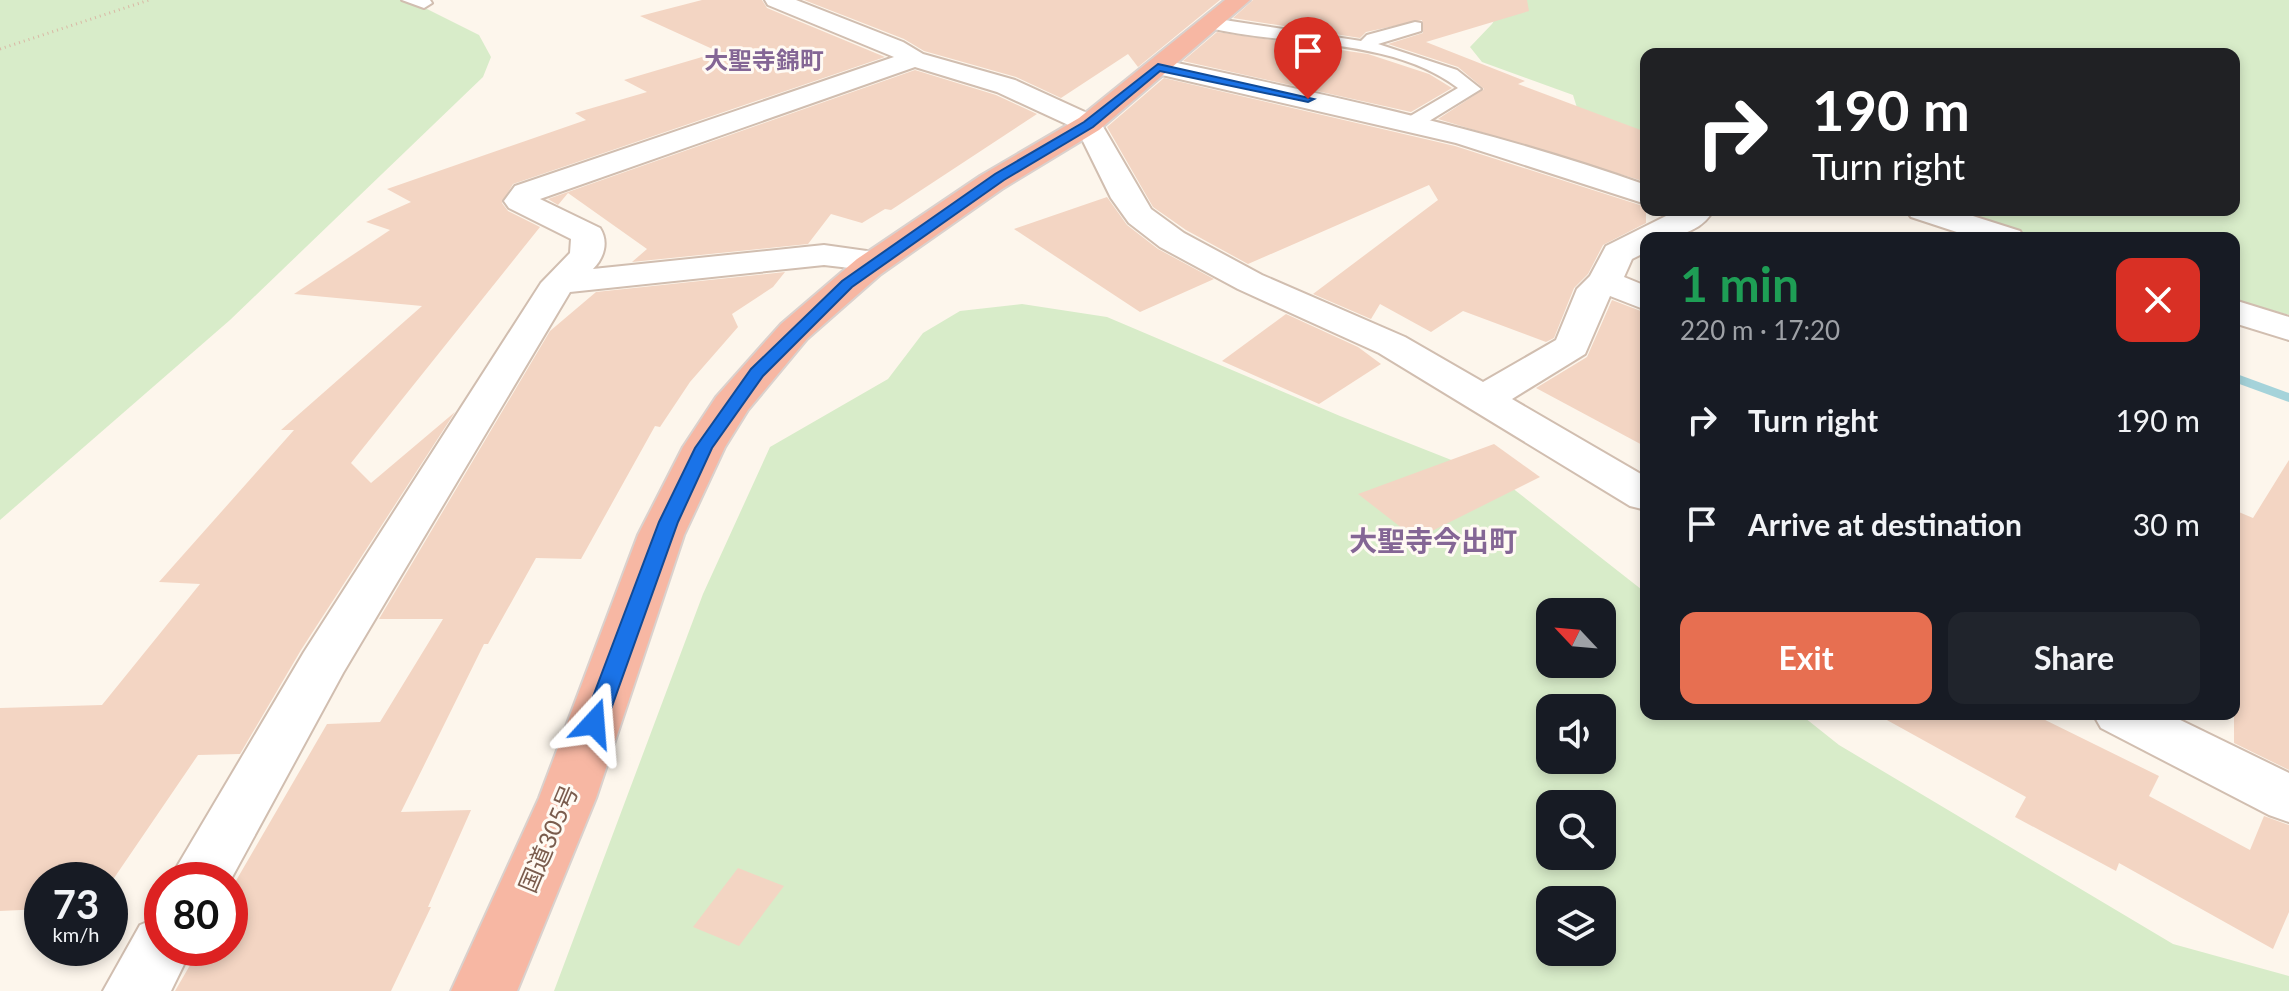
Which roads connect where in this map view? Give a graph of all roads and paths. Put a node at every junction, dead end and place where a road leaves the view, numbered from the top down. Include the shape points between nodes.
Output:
1 (149, 0) edge
2 (776, 0) edge
3 (1225, 12) edge
4 (1415, 27) dead end
5 (1364, 48) junction
6 (0, 49) edge
7 (914, 59) junction
8 (1158, 67) junction
9 (1414, 122) junction
10 (1088, 124) junction
11 (1640, 193) edge
12 (1685, 216) edge
13 (1940, 216) edge
14 (1657, 232) edge
15 (1990, 232) edge
16 (1640, 242) edge
17 (876, 261) junction
18 (1605, 281) junction
19 (558, 283) junction
20 (1640, 296) edge
21 (2240, 313) edge
22 (2289, 329) edge
23 (1482, 400) junction
24 (1640, 492) edge
25 (2132, 720) edge
26 (2289, 799) edge
27 (209, 862) edge
28 (150, 966) edge
29 (136, 991) edge
30 (484, 991) edge

1 - 6 path
2 - 7 street
3 - 5 lane
3 - 8 highway, 国道305号
4 - 5 lane via 1373,39
5 - 9 lane via 1446,72 1471,89
7 - 10 street via 1006,86
7 - 19 street via 526,193 520,201 588,235 587,256
8 - 9 street
8 - 10 highway, 国道305号
9 - 11 street via 1508,147
10 - 17 highway, 国道305号
10 - 23 street via 1127,198 1152,226 1222,269 1392,345
12 - 14 street
13 - 15 street
16 - 18 street via 1618,253
17 - 19 street via 824,255
17 - 30 highway, 国道305号 via 757,372 704,448 669,522 576,774
18 - 20 street
18 - 23 street via 1595,289 1572,346
19 - 27 street via 322,665
21 - 22 street
23 - 24 street
25 - 26 street
28 - 29 street

